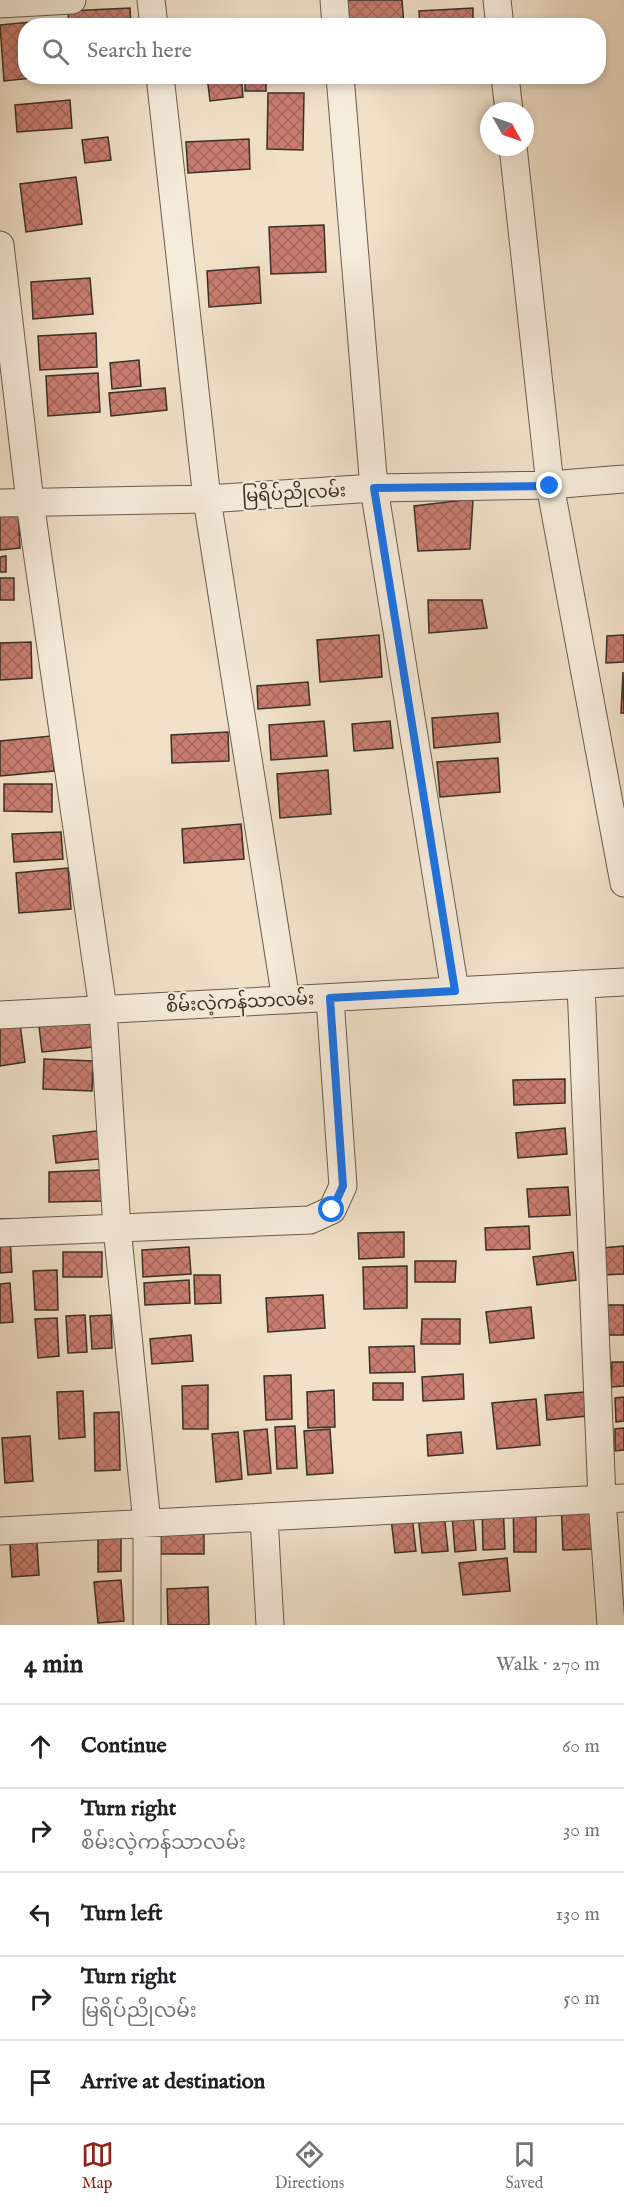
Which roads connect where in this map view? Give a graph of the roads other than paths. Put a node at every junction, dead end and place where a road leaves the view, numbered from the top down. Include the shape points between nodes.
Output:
1 (72, 0) edge
2 (152, 0) edge
3 (333, 0) edge
4 (497, 0) edge
5 (0, 4) edge
6 (153, 18) edge
7 (335, 18) edge
8 (499, 18) edge
9 (161, 84) edge
10 (341, 84) edge
11 (506, 84) edge
12 (508, 102) edge
13 (514, 156) edge
14 (0, 245) edge
15 (624, 479) edge
16 (550, 486) junction
17 (374, 488) junction
18 (207, 499) junction
19 (30, 502) junction
20 (0, 503) edge
21 (624, 883) edge
22 (624, 982) edge
23 (581, 984) junction
24 (455, 991) junction
25 (330, 998) junction
26 (286, 1000) junction
27 (103, 1009) junction
28 (0, 1015) edge
29 (117, 1228) junction
30 (0, 1233) edge
31 (613, 1498) edge
32 (264, 1517) junction
33 (147, 1523) junction
34 (0, 1531) edge
35 (147, 1625) edge
36 (270, 1625) edge
37 (611, 1625) edge

1 - 5 street
2 - 6 street
3 - 7 street
4 - 8 street
9 - 18 street
10 - 17 street
11 - 12 street
13 - 16 street
14 - 19 street
15 - 16 street, မြရိပ်ညိုလမ်း
16 - 17 street, မြရိပ်ညိုလမ်း
16 - 21 street
17 - 18 street, မြရိပ်ညိုလမ်း
17 - 24 street
18 - 19 street, မြရိပ်ညိုလမ်း
18 - 26 street
19 - 20 street, မြရိပ်ညိုလမ်း
19 - 27 street
22 - 23 street, စိမ်းလဲ့ကန်သာလမ်း
23 - 24 street, စိမ်းလဲ့ကန်သာလမ်း
23 - 31 street
24 - 25 street, စိမ်းလဲ့ကန်သာလမ်း
25 - 26 street, စိမ်းလဲ့ကန်သာလမ်း
25 - 29 street via 343,1186 332,1210 310,1220
26 - 27 street, စိမ်းလဲ့ကန်သာလမ်း
27 - 28 street, စိမ်းလဲ့ကန်သာလမ်း
27 - 29 street
29 - 30 street
29 - 33 street
31 - 32 street
31 - 37 street
32 - 33 street
32 - 36 street
33 - 34 street
33 - 35 street

